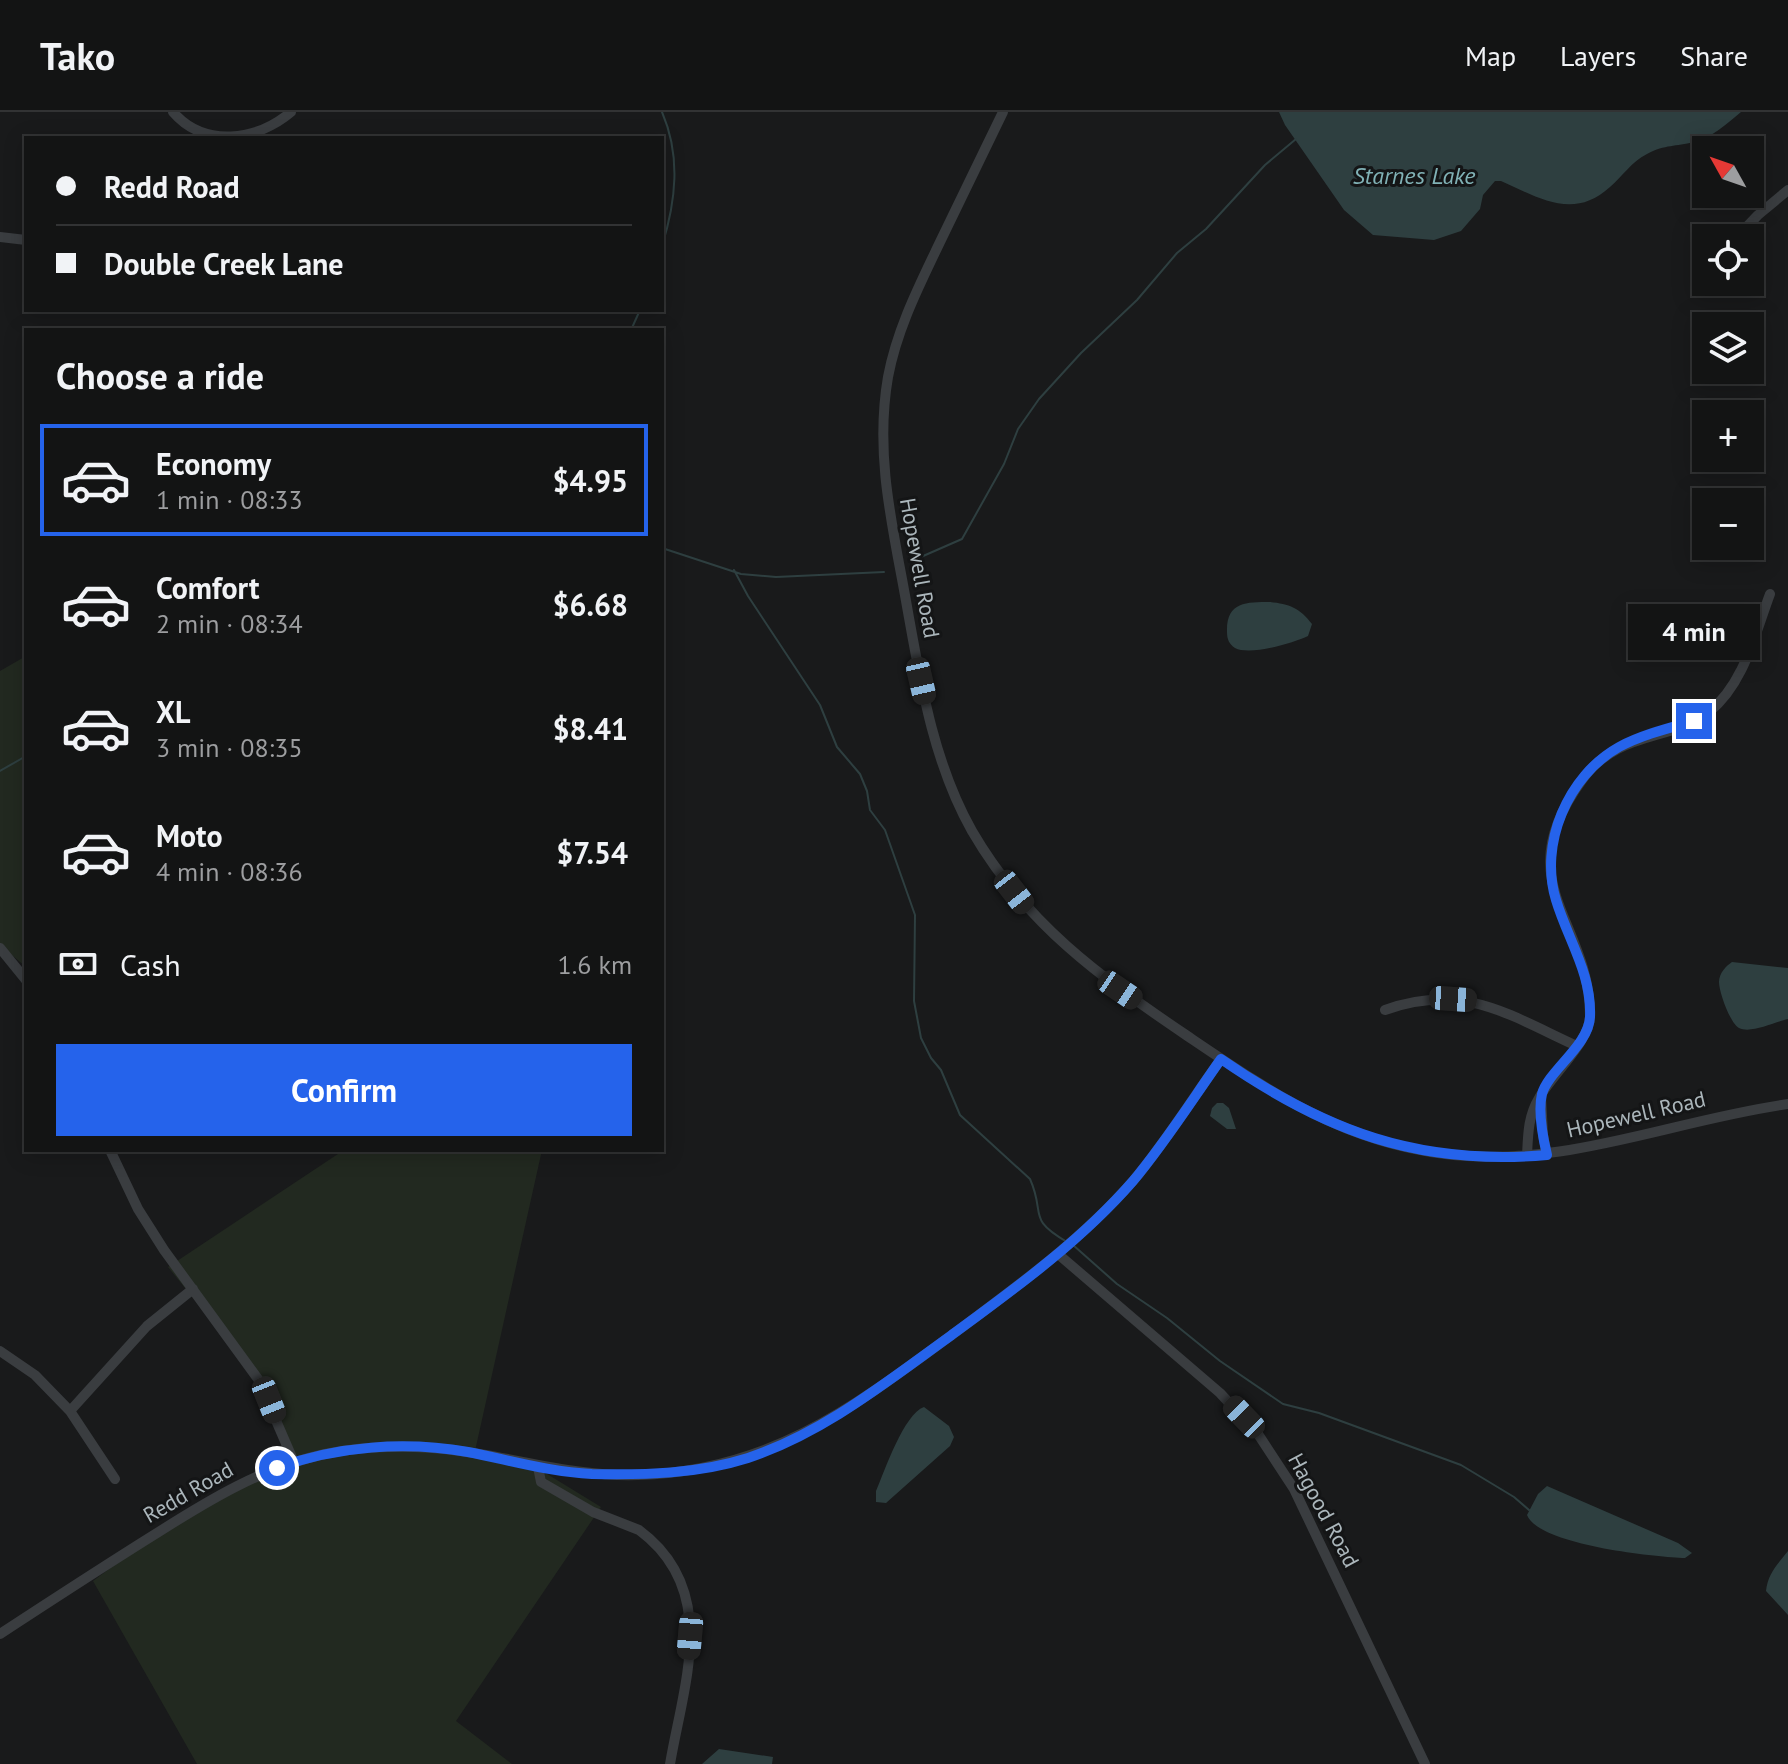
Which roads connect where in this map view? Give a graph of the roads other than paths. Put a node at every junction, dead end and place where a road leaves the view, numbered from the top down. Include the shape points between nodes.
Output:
1 (173, 112) edge
2 (291, 112) edge
3 (1003, 112) edge
4 (224, 136) edge
5 (235, 136) edge
6 (1788, 190) edge
7 (1749, 224) edge
8 (0, 237) edge
9 (24, 240) edge
10 (1770, 594) dead end
11 (0, 948) edge
12 (24, 978) edge
13 (1385, 1010) dead end
14 (1577, 1046) junction
15 (1221, 1059) junction
16 (1541, 1095) junction
17 (1788, 1104) edge
18 (111, 1152) edge
19 (1547, 1155) junction
20 (1527, 1156) junction
21 (1058, 1254) junction
22 (193, 1289) junction
23 (0, 1351) edge
24 (70, 1411) junction
25 (294, 1462) junction
26 (538, 1467) junction
27 (115, 1479) dead end
28 (0, 1634) edge
29 (670, 1764) edge
30 (1425, 1764) edge

1 - 4 street via 198,131
2 - 5 street via 254,133
3 - 15 street, Hopewell Road via 915,294 898,340 883,417 886,496 925,698 959,805 1026,908 1093,970
6 - 7 street
8 - 9 street
10 - 14 street via 1741,670 1718,703 1694,721 1631,741 1606,755 1582,780 1559,821 1551,850 1551,883 1583,967 1591,1013
11 - 12 street
13 - 14 street via 1415,1002 1471,1000
14 - 16 street
15 - 20 street, Hopewell Road via 1314,1116 1368,1138 1445,1154
15 - 21 street, Redd Road via 1132,1182
16 - 19 street
16 - 20 street via 1529,1121
17 - 19 street, Hopewell Road
18 - 22 street via 138,1209
19 - 20 street, Hopewell Road
21 - 26 street, Redd Road via 864,1398 780,1445 730,1462 675,1472 586,1474
21 - 30 street, Hagood Road via 1220,1393 1258,1434 1302,1504
22 - 24 street via 147,1326
22 - 25 street via 258,1379
23 - 24 street via 35,1375
24 - 27 street
25 - 26 street, Redd Road via 352,1450 415,1447
25 - 28 street, Redd Road via 211,1500
26 - 29 street via 541,1482 564,1498 649,1537 680,1576 688,1599 690,1636

